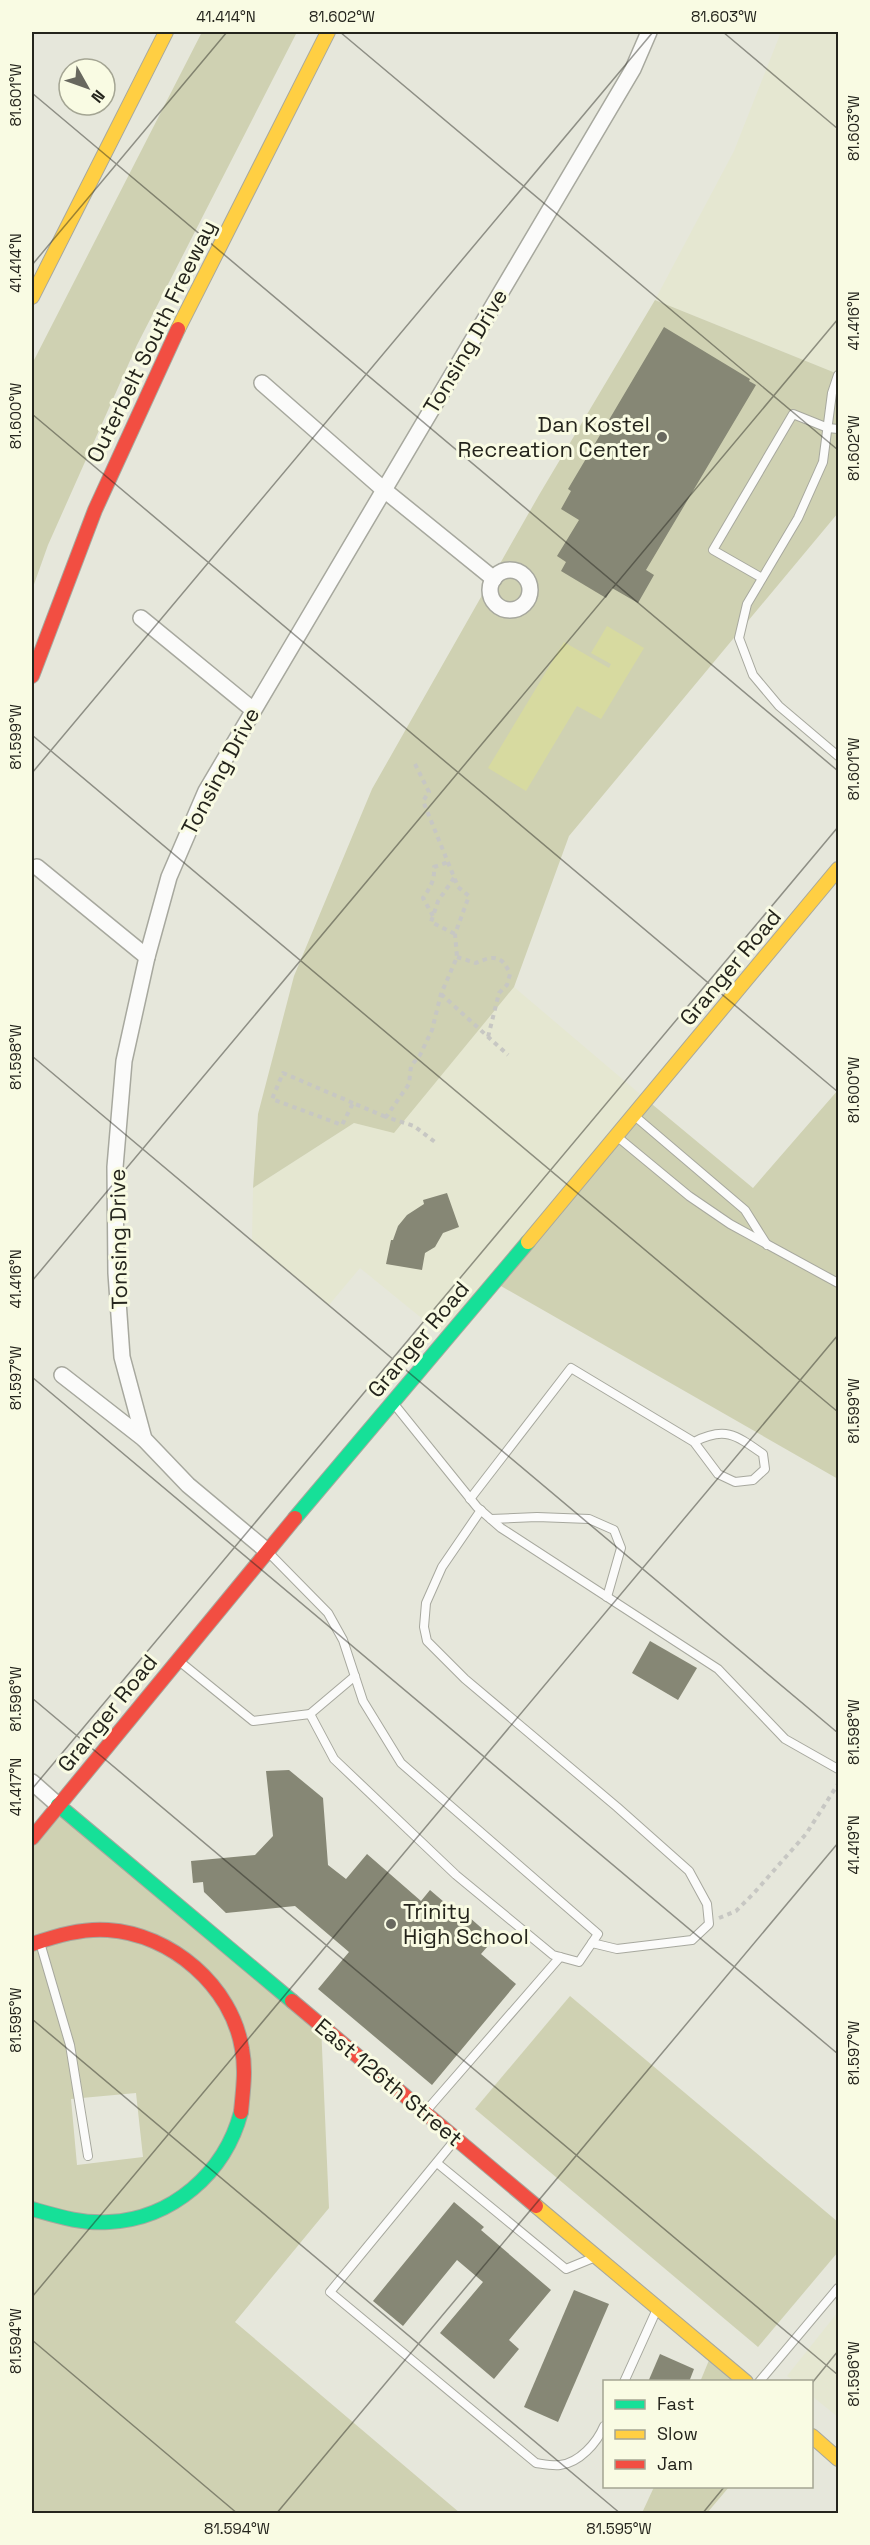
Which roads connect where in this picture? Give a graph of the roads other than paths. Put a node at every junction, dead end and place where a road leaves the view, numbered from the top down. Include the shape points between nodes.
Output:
1 (166, 32) edge
2 (328, 32) edge
3 (649, 32) edge
4 (32, 297) edge
5 (838, 375) edge
6 (262, 383) dead end
7 (828, 428) junction
8 (838, 429) edge
9 (383, 489) junction
10 (762, 578) junction
11 (494, 579) dead end
12 (141, 618) dead end
13 (32, 676) edge
14 (252, 709) junction
15 (838, 756) edge
16 (37, 867) dead end
17 (838, 869) edge
18 (147, 957) junction
19 (634, 1115) junction
20 (617, 1137) junction
21 (768, 1246) junction
22 (838, 1283) edge
23 (62, 1375) dead end
24 (392, 1402) junction
25 (144, 1439) junction
26 (694, 1442) junction
27 (470, 1499) junction
28 (481, 1510) junction
29 (491, 1519) junction
30 (267, 1551) junction
31 (607, 1598) junction
32 (178, 1660) junction
33 (355, 1676) junction
34 (310, 1714) junction
35 (838, 1769) edge
36 (32, 1782) edge
37 (58, 1805) junction
38 (32, 1838) edge
39 (36, 1943) edge
40 (592, 1943) junction
41 (560, 1957) junction
42 (425, 2113) junction
43 (456, 2139) junction
44 (88, 2156) dead end
45 (437, 2163) junction
46 (32, 2210) edge
47 (597, 2256) junction
48 (838, 2288) edge
49 (658, 2307) junction
50 (625, 2380) edge
51 (744, 2380) edge
52 (761, 2380) edge
53 (603, 2429) edge
54 (813, 2437) edge
55 (838, 2459) edge

1 - 4 main road
2 - 13 main road, Outerbelt South Freeway via 143,401 89,523
3 - 9 street, Tonsing Drive via 633,69
5 - 7 lane
6 - 9 street
7 - 8 lane
7 - 10 lane via 823,462 798,518
7 - 10 lane via 793,414 713,550
9 - 11 street
9 - 14 street, Tonsing Drive
10 - 15 lane via 747,604 739,638 753,675 779,706
12 - 14 street
14 - 18 street, Tonsing Drive via 195,812 169,877
16 - 18 street
17 - 19 main road, Granger Road
18 - 25 street, Tonsing Drive via 124,1061 115,1167 122,1358
19 - 20 main road, Granger Road
19 - 21 lane via 745,1210
20 - 21 lane via 689,1196
20 - 24 main road, Granger Road
21 - 22 lane
23 - 25 street
24 - 27 lane
24 - 30 main road, Granger Road
25 - 30 street, Tonsing Drive via 189,1485
26 - 26 lane via 718,1474 735,1482 753,1480 765,1469 763,1454 730,1434 711,1433
26 - 27 lane via 571,1368
27 - 28 lane
28 - 29 lane
28 - 40 lane via 442,1567 426,1603 427,1641 465,1679 689,1871 707,1904 709,1922 692,1940 617,1949
29 - 31 lane
29 - 31 lane via 589,1519 614,1530 621,1548
30 - 32 main road, Granger Road
30 - 33 lane via 328,1613 343,1640
31 - 35 lane via 718,1669 785,1739
32 - 34 lane via 253,1720
32 - 37 main road, Granger Road
33 - 34 lane
33 - 40 lane via 363,1701 401,1763 598,1934
34 - 41 lane via 334,1759 456,1875
36 - 37 street, East 126th Street
37 - 38 main road, Granger Road
37 - 42 main road, East 126th Street
39 - 44 lane via 70,2045
39 - 46 main road via 87,1930 112,1930 168,1948 204,1974 220,1996 241,2044 245,2072 242,2099 227,2147 211,2172 172,2205 149,2216 105,2225 76,2223
40 - 41 lane via 579,1962
41 - 42 lane
42 - 43 main road, East 126th Street
43 - 45 lane
43 - 47 main road, East 126th Street
45 - 47 lane via 566,2269
45 - 53 lane via 330,2292 536,2463 560,2465 583,2454
47 - 49 main road, East 126th Street
48 - 52 lane
49 - 50 lane
49 - 51 main road, East 126th Street
54 - 55 main road

